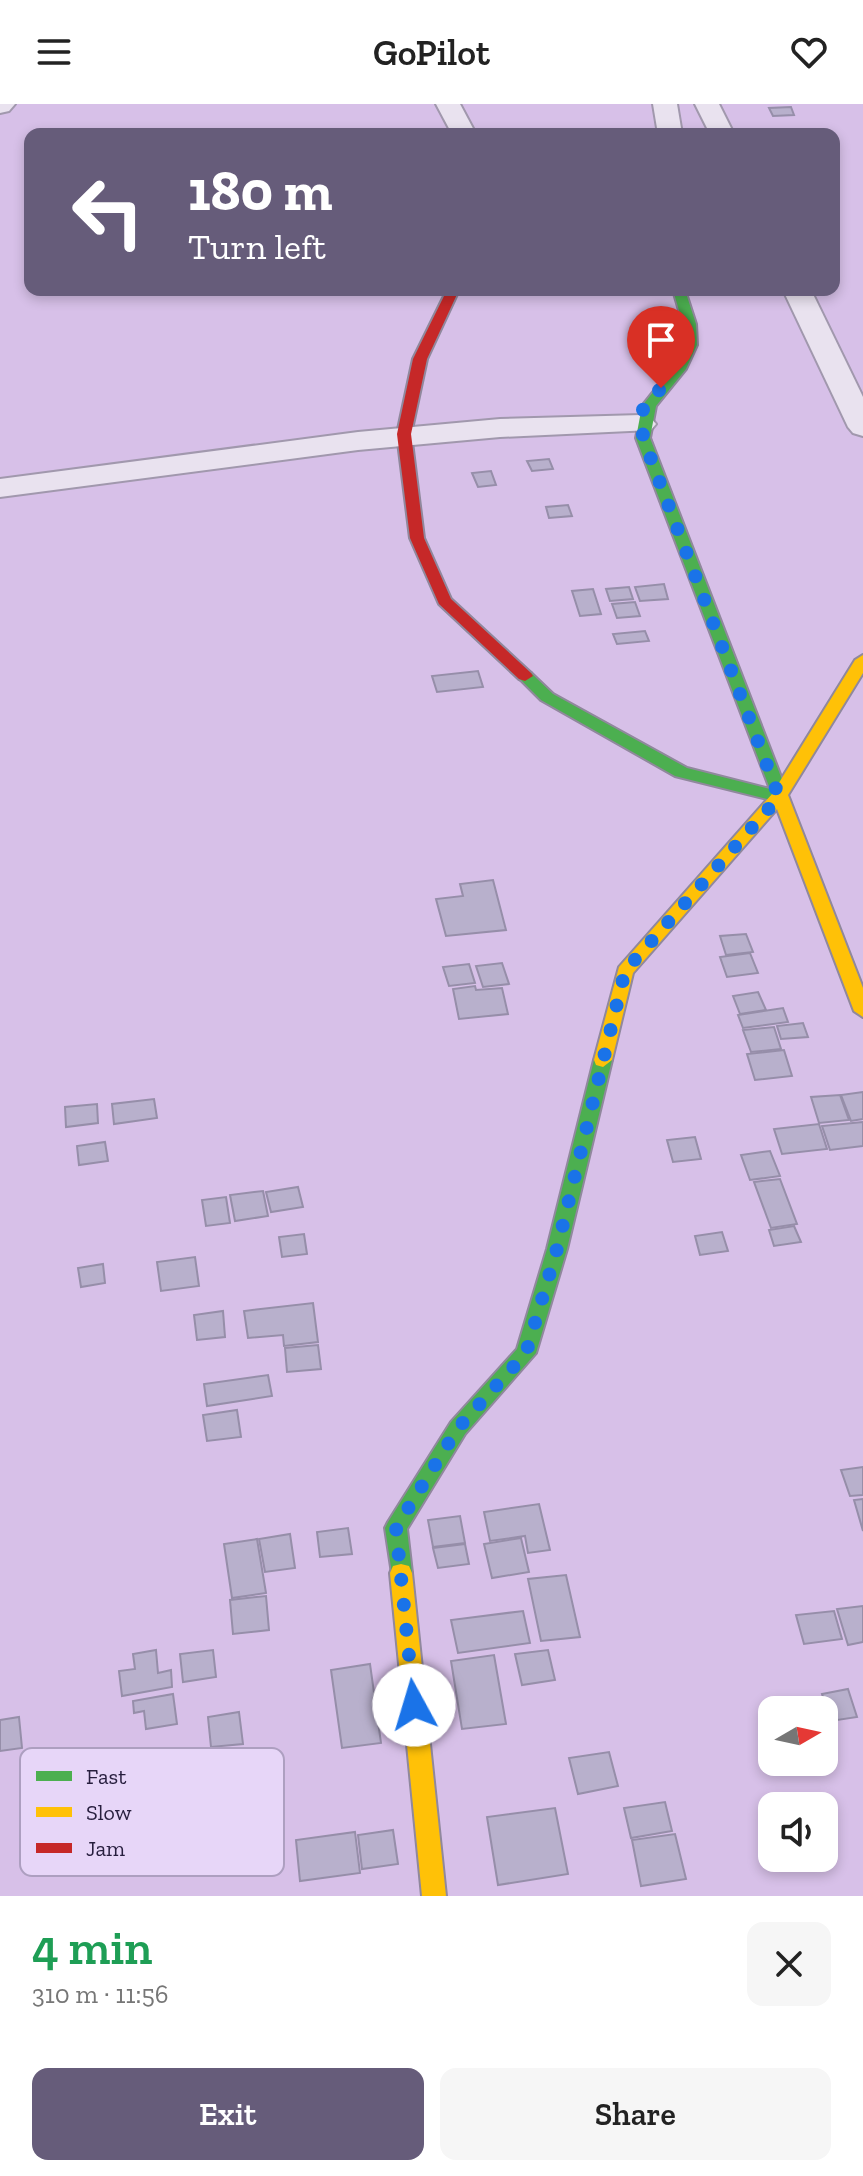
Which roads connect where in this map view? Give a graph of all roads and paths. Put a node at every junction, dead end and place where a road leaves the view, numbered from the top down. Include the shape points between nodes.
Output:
1 (448, 104) edge
2 (665, 104) edge
3 (707, 104) edge
4 (461, 128) edge
5 (669, 128) edge
6 (719, 128) edge
7 (450, 296) edge
8 (681, 296) edge
9 (800, 296) edge
10 (641, 424) junction
11 (863, 427) edge
12 (404, 437) junction
13 (0, 488) edge
14 (863, 660) edge
15 (779, 797) junction
16 (863, 1011) edge
17 (434, 1896) edge

1 - 4 street
2 - 5 street
3 - 6 street
7 - 12 street via 420,359
8 - 10 street via 691,320 690,350 684,364 649,399
9 - 11 street
10 - 12 street
10 - 15 street
12 - 13 street
12 - 15 street via 417,538 444,601 547,697 681,772
14 - 15 street
15 - 16 street
15 - 17 street via 625,971 526,1353 458,1428 396,1528

